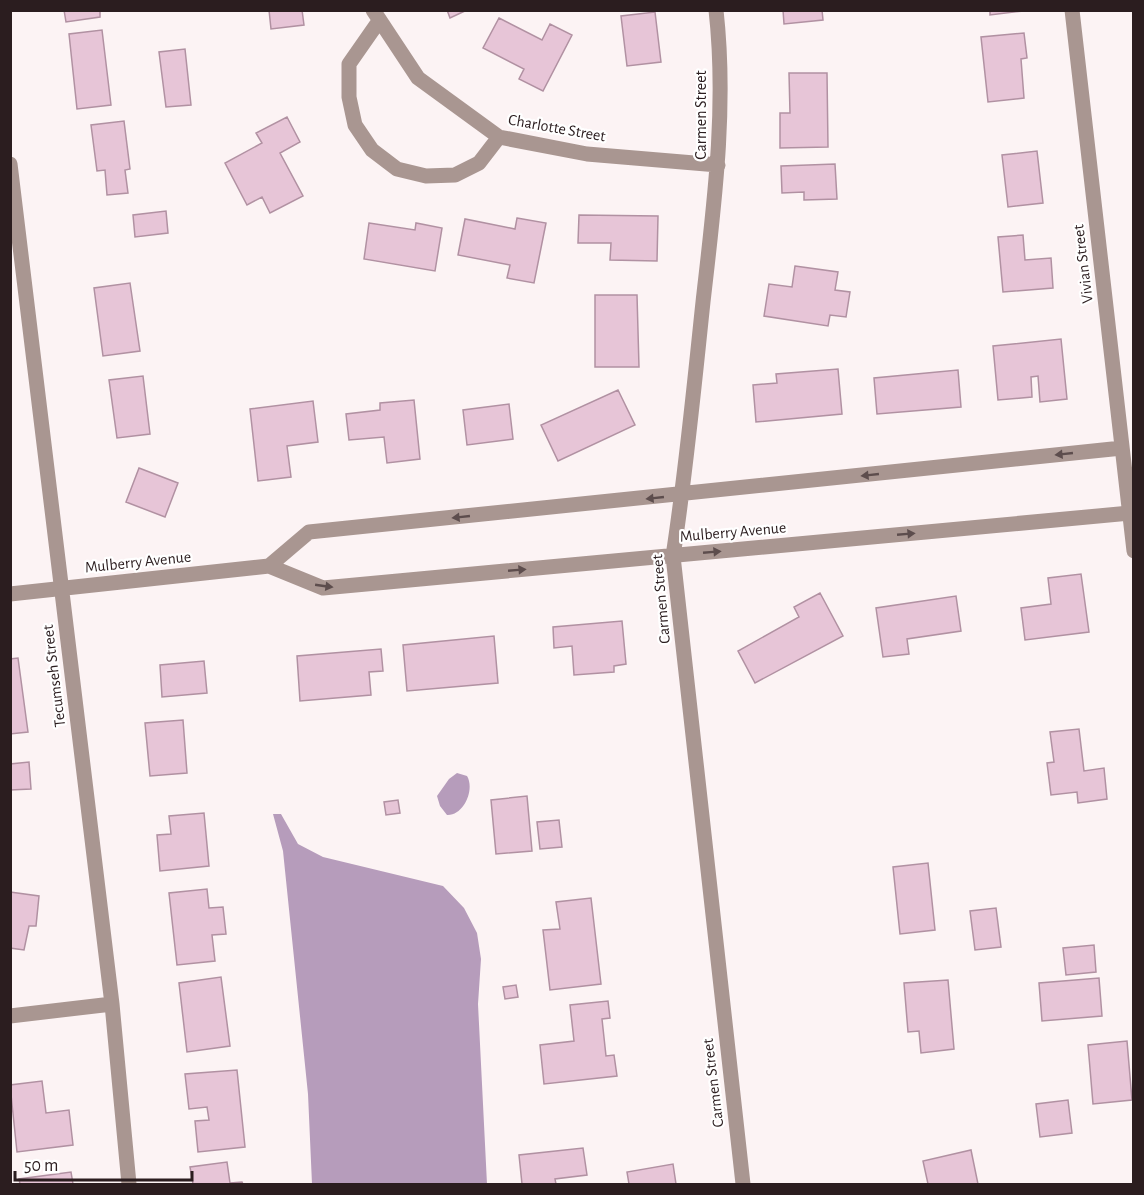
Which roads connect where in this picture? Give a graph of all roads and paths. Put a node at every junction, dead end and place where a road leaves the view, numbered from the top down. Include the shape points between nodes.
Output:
1 (716, 10) edge
2 (1072, 10) edge
3 (376, 16) edge
4 (499, 137) junction
5 (10, 164) edge
6 (718, 165) junction
7 (15, 234) edge
8 (1122, 448) junction
9 (682, 495) junction
10 (1130, 513) junction
11 (1134, 551) edge
12 (673, 556) junction
13 (269, 566) junction
14 (61, 588) junction
15 (10, 594) edge
16 (112, 1004) junction
17 (10, 1016) edge
18 (129, 1185) edge
19 (743, 1185) edge

1 - 6 street, Carmen Street
2 - 8 street, Vivian Street
3 - 4 street, Charlotte Street via 418,78
3 - 4 street via 350,64 349,97 355,125 372,150 397,169 426,176 455,175 479,163
4 - 6 street, Charlotte Street via 587,154
5 - 7 street, Tecumseh Street
6 - 9 street, Carmen Street
7 - 14 street, Tecumseh Street
8 -> 9 street
8 - 10 street, Vivian Street
9 - 12 street, Carmen Street
9 -> 13 street via 309,532
10 - 11 street
12 -> 10 street, Mulberry Avenue
13 -> 12 street, Mulberry Avenue via 323,588
12 - 19 street, Carmen Street
13 - 14 street, Mulberry Avenue
14 - 15 street, Mulberry Avenue
14 - 16 street, Tecumseh Street
16 - 17 street
16 - 18 street, Tecumseh Street

